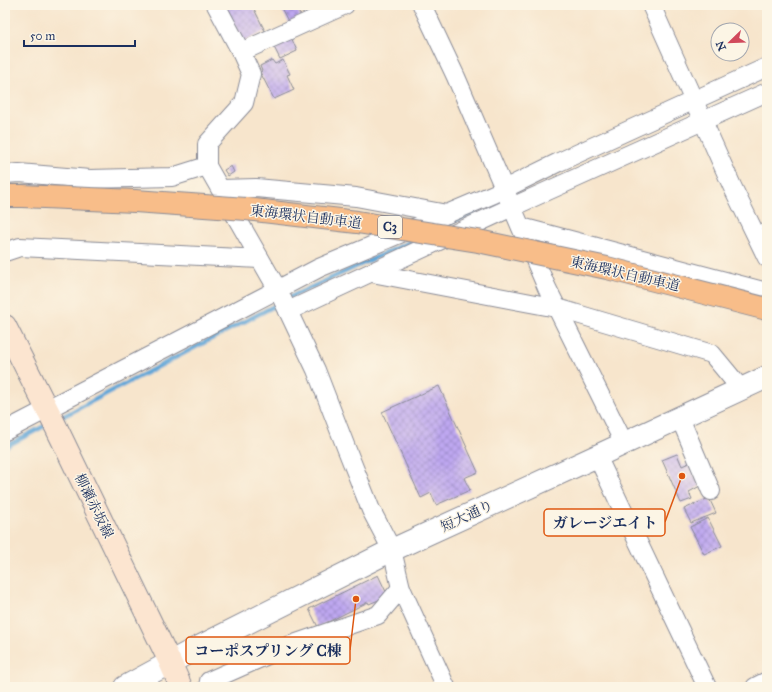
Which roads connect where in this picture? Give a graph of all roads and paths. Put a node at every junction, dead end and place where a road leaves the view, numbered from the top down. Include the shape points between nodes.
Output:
1 (216, 5) edge
2 (345, 5) edge
3 (422, 5) edge
4 (651, 5) edge
5 (241, 52) junction
6 (767, 67) edge
7 (767, 92) edge
8 (698, 110) junction
9 (207, 166) junction
10 (5, 174) edge
11 (221, 189) junction
12 (504, 189) junction
13 (5, 196) edge
14 (512, 207) junction
15 (447, 214) junction
16 (521, 227) junction
17 (5, 252) edge
18 (767, 258) edge
19 (260, 260) junction
20 (372, 273) junction
21 (767, 292) edge
22 (283, 301) junction
23 (557, 308) junction
24 (767, 309) edge
25 (5, 326) edge
26 (767, 377) edge
27 (741, 389) junction
28 (51, 417) junction
29 (680, 418) junction
30 (5, 431) edge
31 (624, 443) junction
32 (597, 456) junction
33 (712, 491) dead end
34 (392, 550) junction
35 (401, 588) junction
36 (170, 662) junction
37 (767, 681) edge
38 (125, 687) edge
39 (181, 687) edge
40 (208, 687) edge
41 (446, 687) edge
42 (707, 687) edge
43 (755, 687) edge

1 - 5 street
2 - 5 street
3 - 12 street
4 - 8 street
5 - 9 street via 251,74 244,103 207,144
6 - 8 street
7 - 8 street
8 - 12 street via 558,162
8 - 14 street
8 - 18 street
9 - 10 street via 172,177 90,179
9 - 11 street
11 - 15 street via 256,188 356,197
11 - 19 street
12 - 14 street
12 - 15 street
13 - 24 highway, 東海環状自動車道 / C3, bridge via 135,201 357,222 478,241 607,268
14 - 16 street
14 - 20 street
15 - 22 street via 319,268
16 - 21 street
16 - 23 street
17 - 19 street via 20,247
19 - 22 street
20 - 22 street
20 - 23 street
22 - 28 street
22 - 34 street via 316,370 371,510
23 - 27 street via 712,354
23 - 31 street
25 - 28 main road, 柳瀬赤坂線
26 - 27 street, 短大通り
27 - 29 street, 短大通り
28 - 30 street
28 - 36 main road, 柳瀬赤坂線
29 - 31 street, 短大通り
29 - 33 street
31 - 32 street, 短大通り
32 - 34 street, 短大通り
32 - 42 street
34 - 35 street
34 - 36 street, 短大通り
35 - 40 street via 378,614 288,646 209,682
35 - 41 street
36 - 38 street, 短大通り
36 - 39 main road, 柳瀬赤坂線
37 - 43 street

